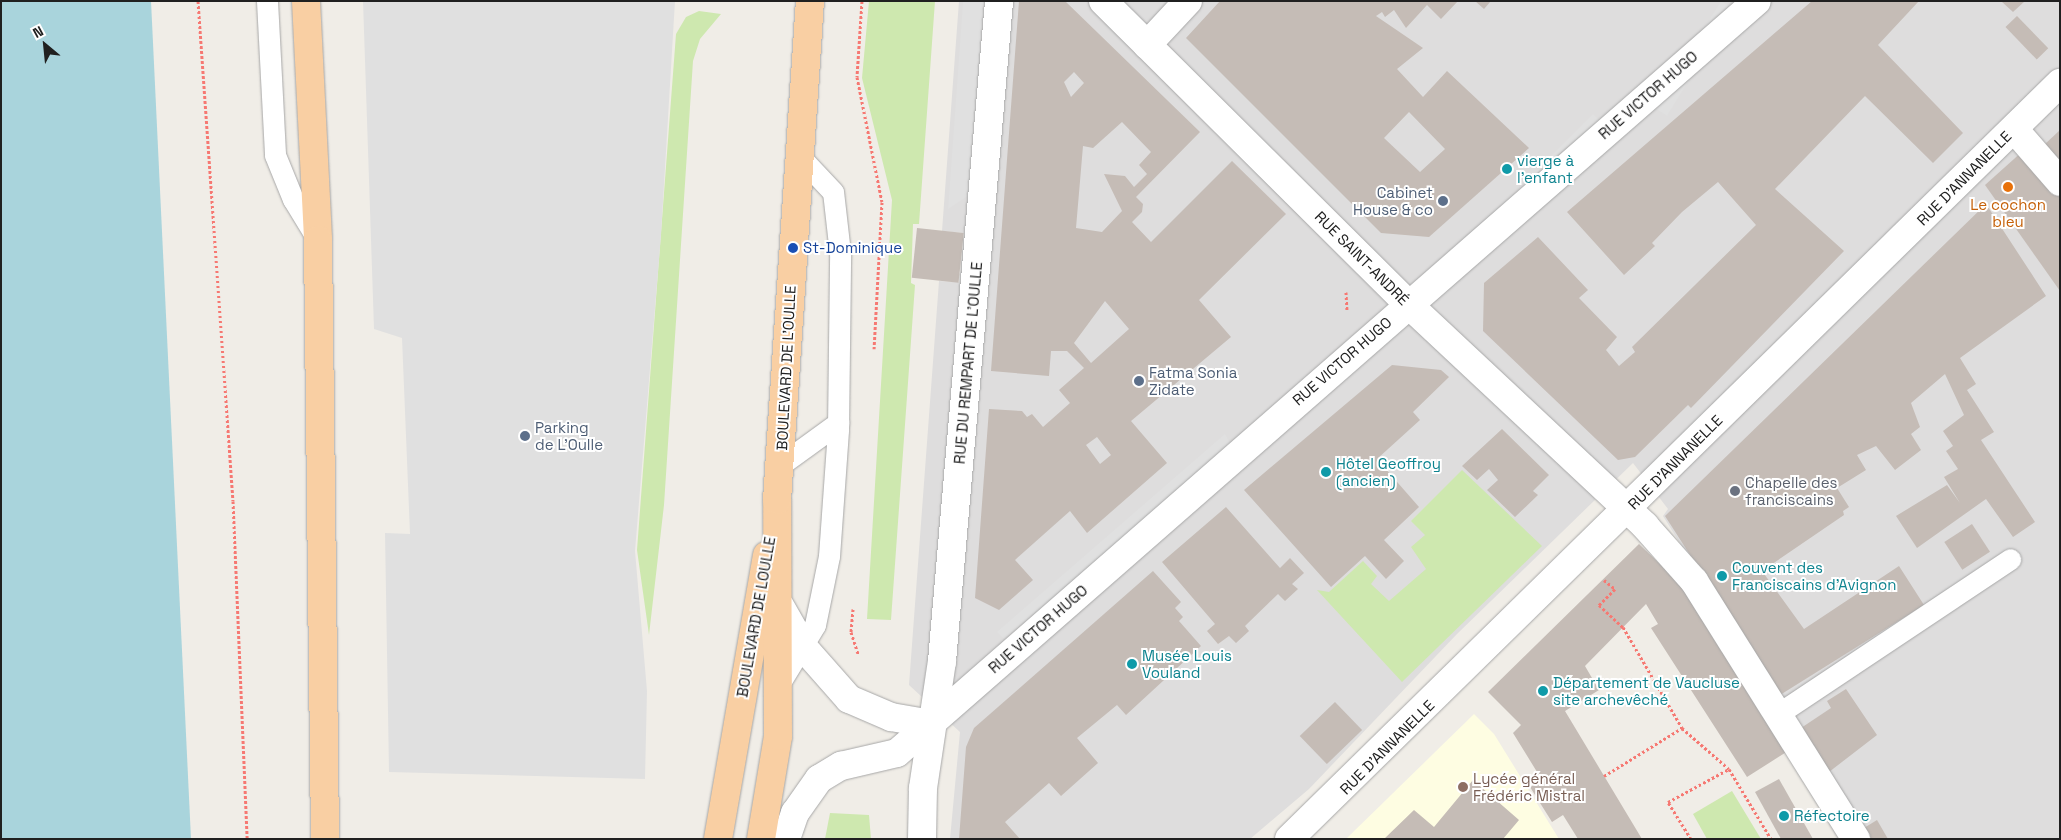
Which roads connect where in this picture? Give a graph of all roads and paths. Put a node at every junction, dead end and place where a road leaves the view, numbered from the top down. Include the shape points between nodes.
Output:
1 (198, 1) edge
2 (267, 1) edge
3 (306, 1) edge
4 (810, 1) edge
5 (999, 1) edge
6 (1103, 1) edge
7 (1188, 1) edge
8 (1757, 1) edge
9 (1147, 45) junction
10 (2060, 83) edge
11 (2014, 129) junction
12 (800, 158) junction
13 (2060, 182) edge
14 (318, 240) junction
15 (1407, 303) junction
16 (838, 423) junction
17 (780, 465) junction
18 (777, 500) junction
19 (1626, 510) junction
20 (2010, 559) dead end
21 (1603, 580) dead end
22 (780, 606) junction
23 (804, 648) junction
24 (779, 684) junction
25 (1778, 714) junction
26 (931, 724) junction
27 (1682, 728) junction
28 (324, 732) junction
29 (1728, 769) junction
30 (1604, 776) dead end
31 (247, 839) edge
32 (325, 839) edge
33 (339, 839) edge
34 (718, 839) edge
35 (762, 839) edge
36 (786, 839) edge
37 (922, 839) edge
38 (1289, 839) edge
39 (1691, 839) edge
40 (1771, 839) edge
41 (1856, 839) edge

1 - 31 path via 233,502
2 - 14 lane via 275,155 293,199
3 - 14 main road
4 - 12 main road, BOULEVARD DE L'OULLE
5 - 26 street, RUE DU REMPART DE L'OULLE via 942,661
6 - 9 street, RUE SAINT-ANDRÉ
7 - 9 street
8 - 15 street, RUE VICTOR HUGO
9 - 15 street, RUE SAINT-ANDRÉ
10 - 11 street, RUE D'ANNANELLE
11 - 13 street
11 - 19 street, RUE D'ANNANELLE
12 - 16 lane via 833,192 840,253
12 - 17 main road, BOULEVARD DE L'OULLE
14 - 28 main road
15 - 19 street, RUE SAINT-ANDRÉ
15 - 26 street, RUE VICTOR HUGO
16 - 17 lane
16 - 23 lane via 830,556 815,625
17 - 18 main road, BOULEVARD DE L'OULLE
18 - 22 main road, BOULEVARD DE L'OULLE
18 - 34 main road, BOULEVARD DE LOULLE
19 - 25 street, RUE SAINT-ANDRÉ via 1694,581
19 - 38 street, RUE D'ANNANELLE
20 - 25 lane
21 - 27 path via 1615,589 1599,606 1623,627
22 - 23 street
22 - 24 main road, BOULEVARD DE L'OULLE
23 - 24 lane
23 - 26 street via 850,699 891,717
24 - 35 main road, BOULEVARD DE L'OULLE via 778,736
25 - 41 street, RUE SAINT-ANDRÉ
26 - 36 street, RUE VICTOR HUGO via 897,753 841,766 819,779 794,813
26 - 37 street, RUE DU REMPART DE L'OULLE
27 - 29 path
27 - 30 path
28 - 32 main road
28 - 33 main road
29 - 39 path via 1668,802
29 - 40 path

